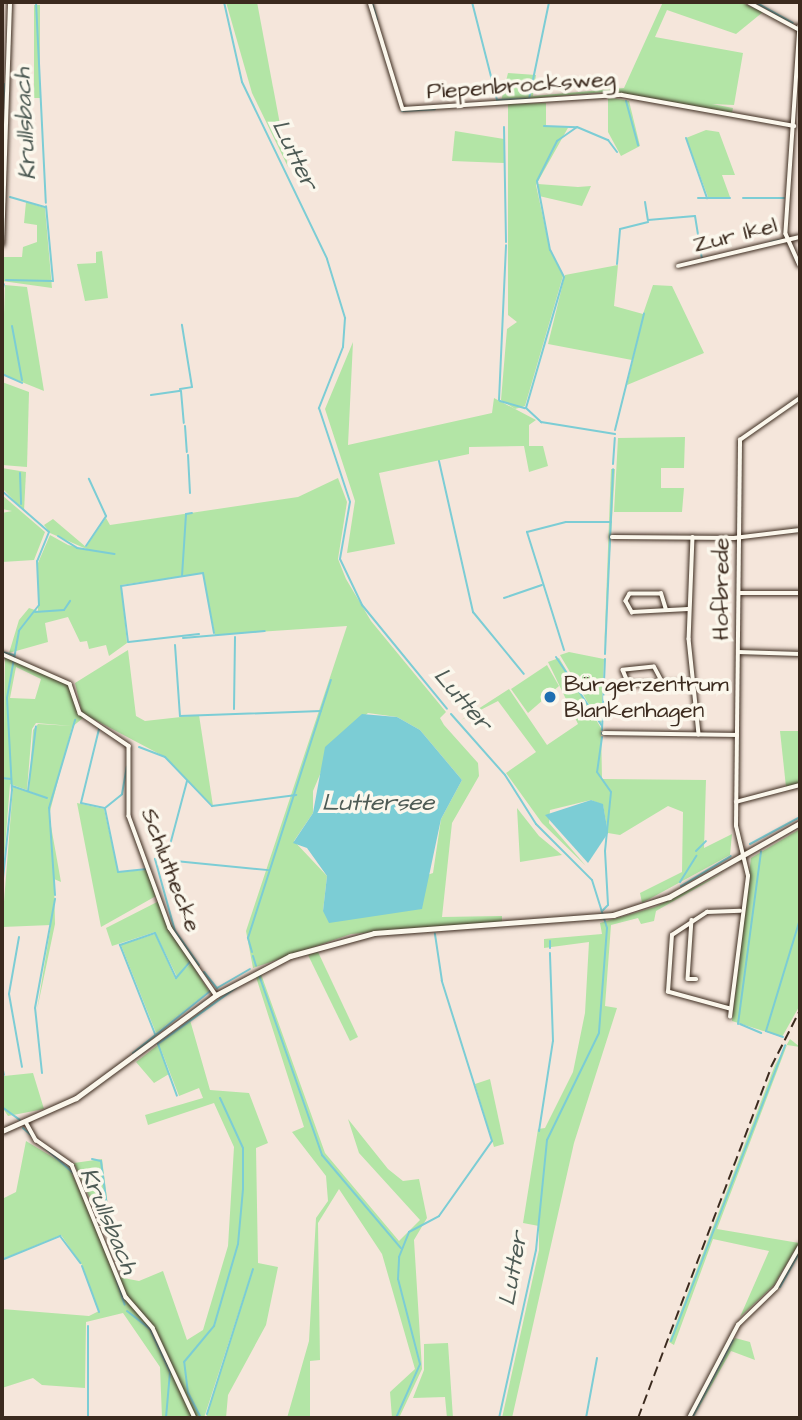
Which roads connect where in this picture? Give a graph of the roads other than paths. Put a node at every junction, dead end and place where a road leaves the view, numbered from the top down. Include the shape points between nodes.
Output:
1 (10, 2) edge
2 (370, 2) edge
3 (748, 2) edge
4 (800, 29) edge
5 (794, 126) junction
6 (800, 237) edge
7 (787, 240) junction
8 (2, 244) edge
9 (800, 265) edge
10 (678, 267) dead end
11 (800, 398) edge
12 (800, 530) edge
13 (739, 536) junction
14 (612, 537) dead end
15 (693, 537) junction
16 (739, 593) junction
17 (800, 593) edge
18 (688, 609) junction
19 (666, 610) junction
20 (738, 652) junction
21 (2, 654) edge
22 (800, 654) edge
23 (692, 683) junction
24 (663, 684) junction
25 (604, 733) dead end
26 (699, 734) junction
27 (737, 735) junction
28 (800, 785) edge
29 (736, 802) junction
30 (800, 823) edge
31 (743, 854) junction
32 (740, 911) junction
33 (692, 919) junction
34 (696, 979) dead end
35 (216, 995) junction
36 (730, 1009) junction
37 (730, 1017) dead end
38 (26, 1122) junction
39 (2, 1131) edge
40 (800, 1246) edge
41 (195, 1418) edge
42 (689, 1418) edge

1 - 8 street
2 - 5 street, Piepenbrocksweg via 403,109 622,95
3 - 4 street
4 - 5 street
5 - 7 street
6 - 7 street, Zur Ikel
7 - 9 street
7 - 10 street, Zur Ikel
11 - 13 street, Hofbrede via 741,437
12 - 13 street
13 - 15 street
13 - 16 street, Hofbrede
14 - 15 street
15 - 18 street
16 - 17 street
16 - 20 street, Hofbrede
18 - 19 street
18 - 23 street
19 - 19 street via 661,594 630,594 626,601 632,612
20 - 22 street
20 - 27 street, Hofbrede
21 - 35 street, Schluthecke via 71,684 80,713 129,747 129,816 170,928
23 - 24 street
23 - 26 street
24 - 24 street via 654,667 624,670 629,684
25 - 26 street
26 - 27 street
27 - 29 street, Hofbrede
28 - 29 street
29 - 31 street, Hofbrede
30 - 31 main road
31 - 32 street, Hofbrede via 748,876
31 - 35 main road via 669,897 613,915 406,929 329,943
32 - 33 street via 714,910
32 - 36 street, Hofbrede
33 - 34 street via 688,979
33 - 36 street via 671,935 668,992
35 - 38 main road via 105,1079
36 - 37 street, Hofbrede
38 - 39 main road
38 - 41 street via 36,1140 72,1165 126,1297 153,1328
40 - 42 street via 776,1287 738,1325

